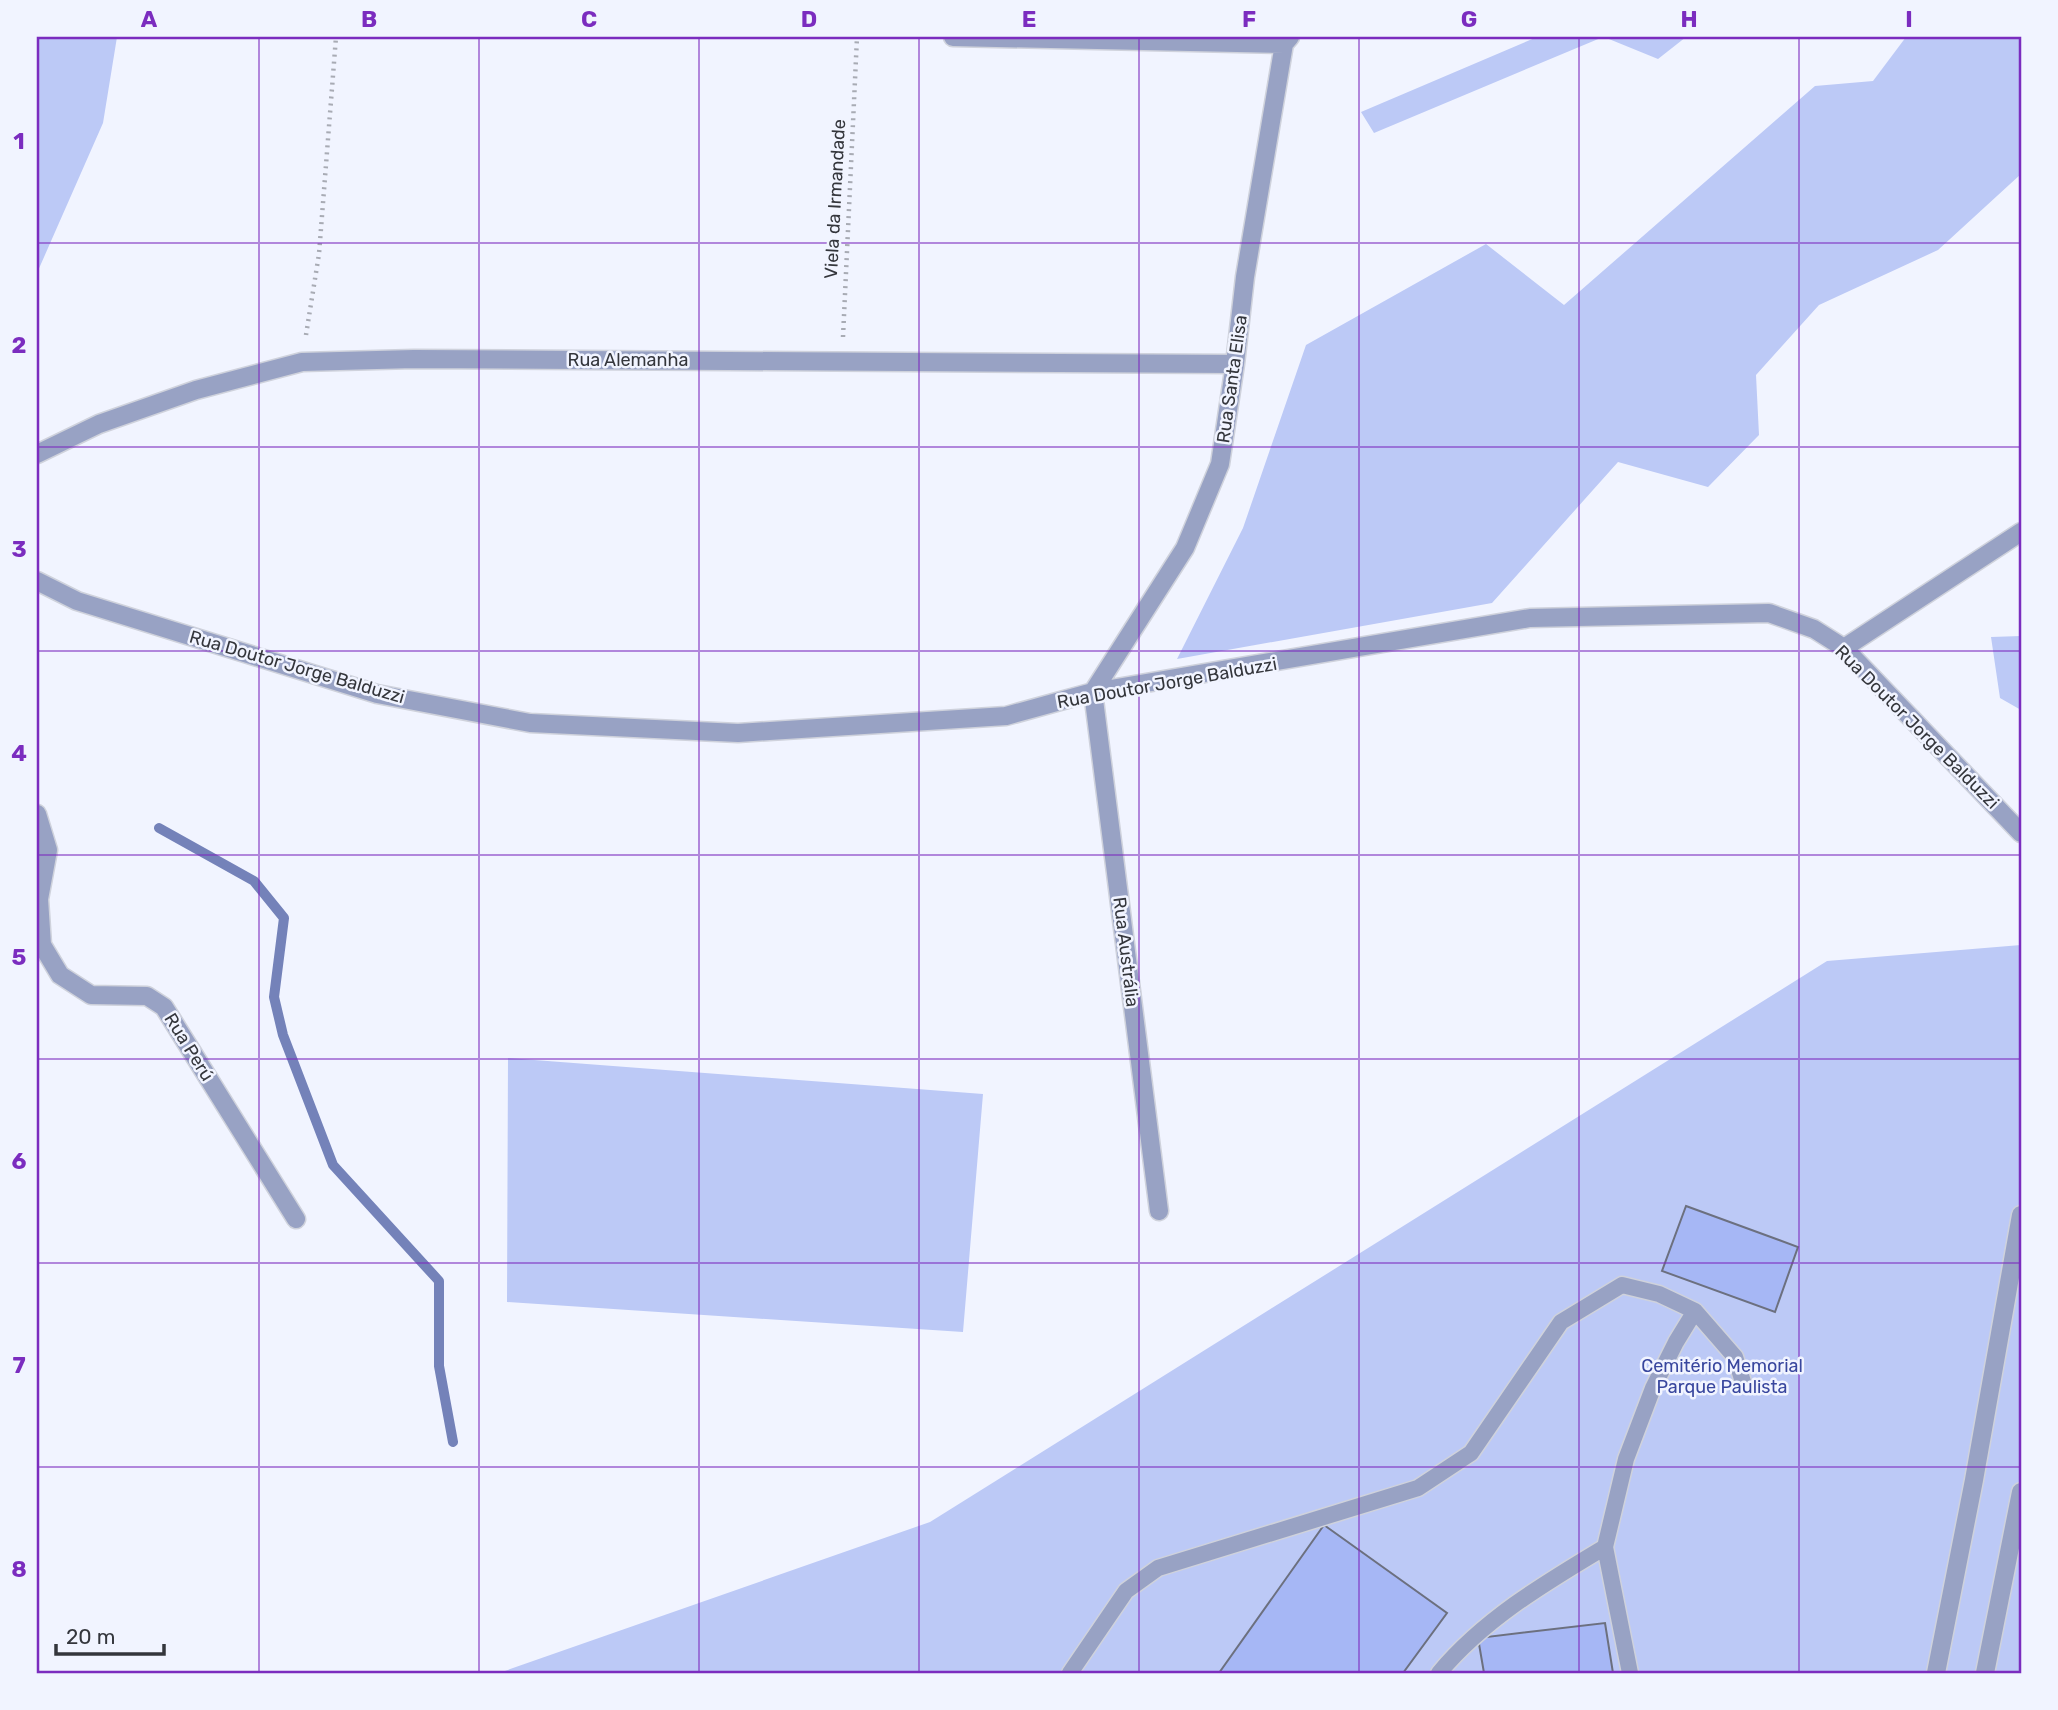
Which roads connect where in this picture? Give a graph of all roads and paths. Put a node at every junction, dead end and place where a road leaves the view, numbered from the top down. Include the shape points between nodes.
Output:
1 (336, 37) edge
2 (857, 37) edge
3 (953, 37) edge
4 (1287, 40) edge
5 (302, 362) junction
6 (842, 362) junction
7 (1235, 364) junction
8 (37, 454) edge
9 (2021, 532) edge
10 (37, 581) edge
11 (1844, 648) junction
12 (1093, 692) junction
13 (37, 814) edge
14 (2021, 833) edge
15 (1159, 1211) dead end
16 (2021, 1215) edge
17 (296, 1219) dead end
18 (1695, 1311) junction
19 (1744, 1385) dead end
20 (2021, 1492) edge
21 (1605, 1547) junction
22 (1070, 1673) edge
23 (1439, 1673) edge
24 (1630, 1673) edge
25 (1936, 1673) edge
26 (1985, 1673) edge

1 - 5 path via 319,254
2 - 6 path, Viela da Irmandade
3 - 4 street
4 - 7 street, Rua Santa Elisa via 1245,277
5 - 6 street, Rua Alemanha
5 - 8 street, Rua Alemanha via 184,394 99,424
6 - 7 street, Rua Alemanha
7 - 12 street, Rua Santa Elisa via 1220,464 1185,548
9 - 11 street
10 - 12 street, Rua Doutor Jorge Balduzzi via 77,601 377,694 530,723 738,733 1006,716
11 - 12 street, Rua Doutor Jorge Balduzzi via 1814,629 1769,613 1530,618
11 - 14 street, Rua Doutor Jorge Balduzzi
12 - 15 street, Rua Austrália
13 - 17 street, Rua Perú via 48,850 39,899 42,945 60,975 90,995 147,996 164,1007
16 - 25 street
18 - 19 lane via 1735,1357
18 - 21 lane via 1653,1388 1626,1459
18 - 22 lane via 1659,1294 1622,1285 1561,1322 1471,1452 1418,1488 1158,1568 1126,1591
20 - 26 street
21 - 23 lane via 1488,1623
21 - 24 lane

